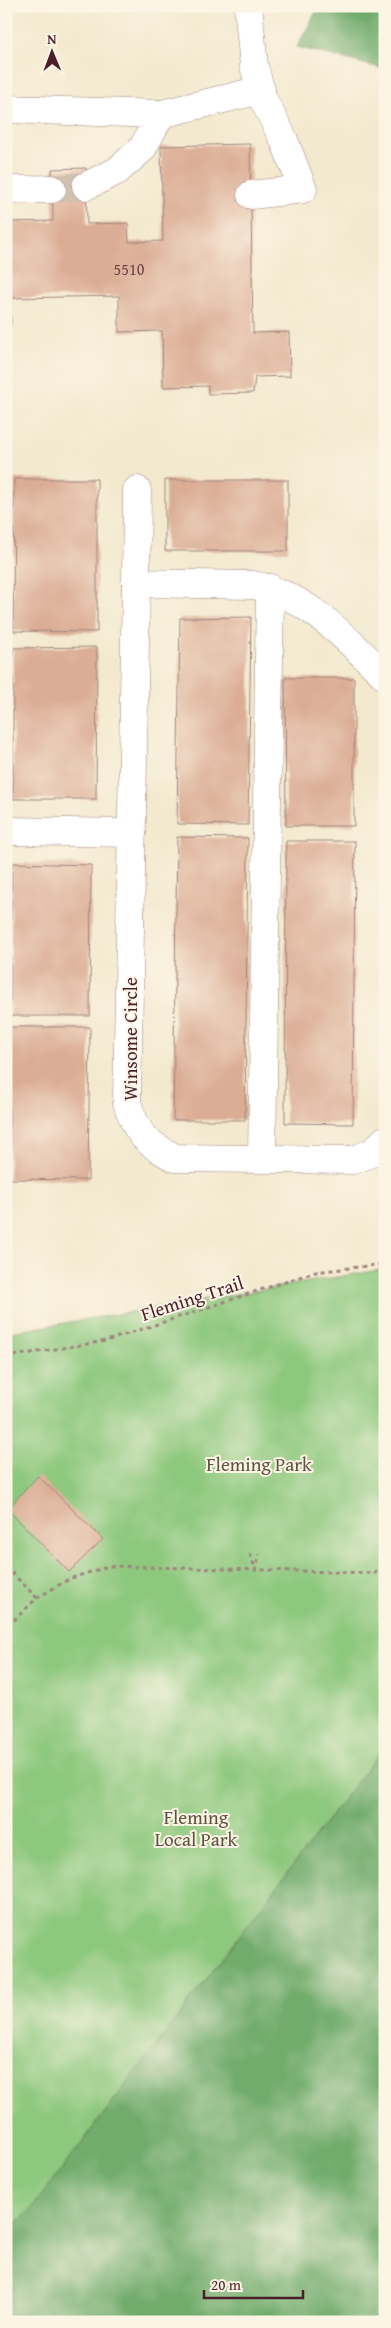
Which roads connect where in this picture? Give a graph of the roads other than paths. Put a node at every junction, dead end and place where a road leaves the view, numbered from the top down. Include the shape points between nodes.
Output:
1 (248, 6) edge
2 (261, 90) junction
3 (6, 109) edge
4 (161, 114) junction
5 (86, 186) tunnel mouth
6 (52, 189) tunnel mouth
7 (6, 190) edge
8 (250, 195) dead end
9 (137, 490) dead end
10 (136, 583) junction
11 (270, 588) junction
12 (385, 676) edge
13 (6, 831) edge
14 (132, 833) junction
15 (385, 1140) edge
16 (262, 1158) junction

1 - 2 street via 254,66
2 - 4 street
2 - 8 street via 303,189
3 - 4 street
4 - 5 street via 142,149 117,171
6 - 7 street
9 - 10 street, Winsome Circle
10 - 11 street
10 - 14 street, Winsome Circle
11 - 12 street via 295,599 330,624
11 - 16 street
13 - 14 street
14 - 16 street, Winsome Circle via 128,1103 135,1127 152,1146 176,1158
15 - 16 street, Winsome Circle via 373,1152 354,1160

